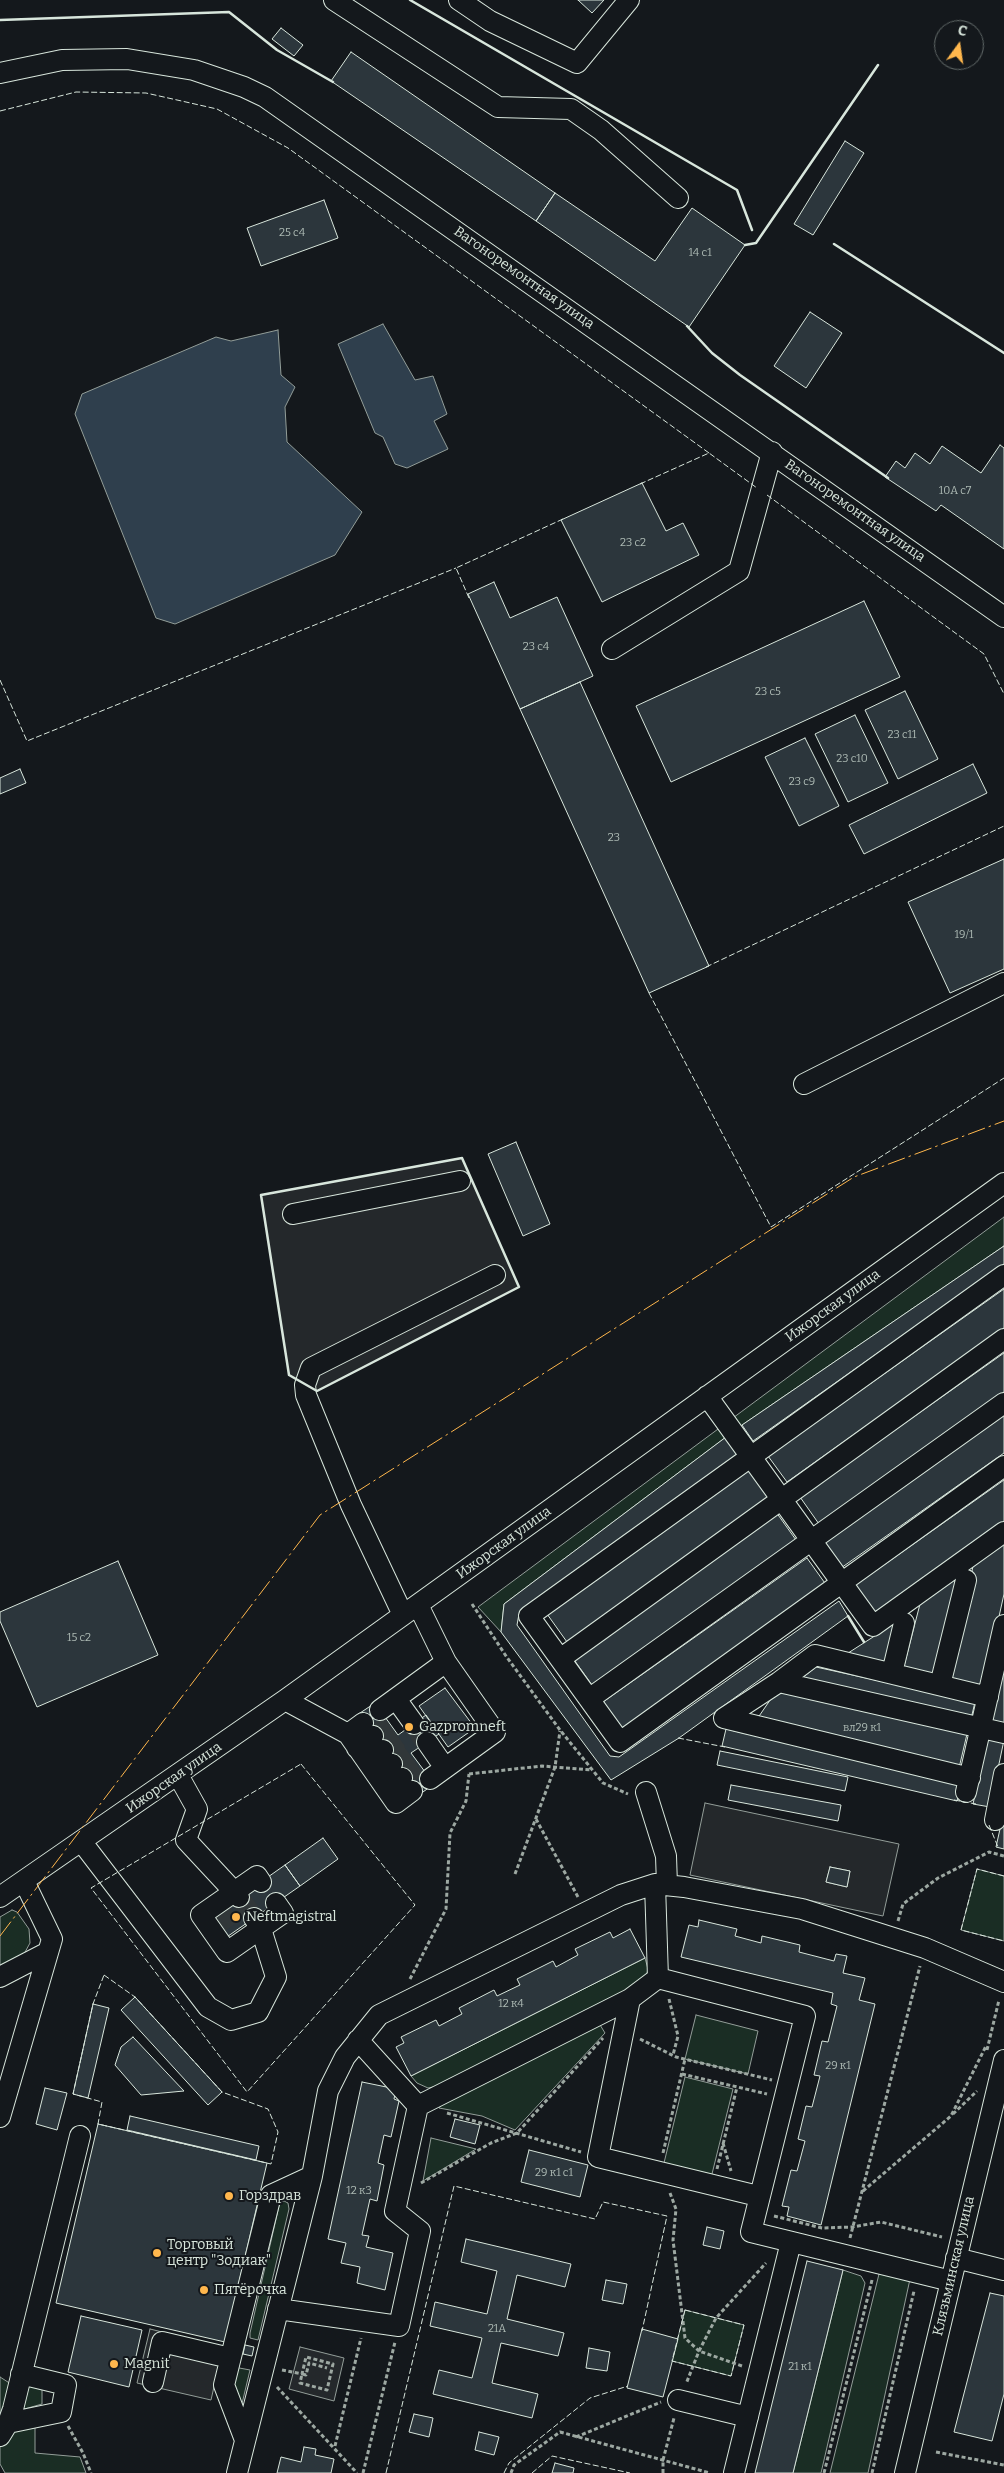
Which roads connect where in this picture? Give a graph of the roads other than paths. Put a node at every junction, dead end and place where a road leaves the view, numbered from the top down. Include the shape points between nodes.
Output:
1 (334, 0) edge
2 (459, 0) edge
3 (629, 0) edge
4 (0, 73) edge
5 (678, 198) dead end
6 (772, 452) junction
7 (1004, 617) edge
8 (612, 649) dead end
9 (1004, 982) edge
10 (804, 1084) dead end
11 (460, 1180) dead end
12 (1004, 1183) edge
13 (293, 1214) dead end
14 (495, 1275) dead end
15 (1004, 1275) edge
16 (1004, 1339) edge
17 (707, 1396) junction
18 (1004, 1403) edge
19 (751, 1457) junction
20 (1004, 1466) edge
21 (781, 1500) junction
22 (1004, 1532) edge
23 (811, 1540) junction
24 (966, 1580) dead end
25 (841, 1583) junction
26 (410, 1610) junction
27 (904, 1623) dead end
28 (1004, 1625) edge
29 (560, 1659) junction
30 (446, 1662) junction
31 (892, 1673) junction
32 (778, 1682) junction
33 (940, 1685) junction
34 (988, 1697) junction
35 (285, 1700) junction
36 (589, 1700) junction
37 (397, 1714) tunnel mouth
38 (981, 1727) junction
39 (1004, 1733) edge
40 (378, 1759) dead end
41 (440, 1763) tunnel mouth
42 (1004, 1774) edge
43 (178, 1776) junction
44 (646, 1792) road end
45 (995, 1820) dead end
46 (81, 1841) junction
47 (24, 1881) junction
48 (261, 1882) dead end
49 (661, 1884) junction
50 (237, 1894) junction
51 (0, 1897) edge
52 (276, 1903) dead end
53 (257, 1924) junction
54 (48, 1952) junction
55 (0, 1977) edge
56 (658, 1978) junction
57 (1004, 1982) edge
58 (630, 1999) junction
59 (358, 2040) junction
60 (1004, 2060) edge
61 (418, 2106) junction
62 (0, 2116) edge
63 (80, 2136) dead end
64 (312, 2176) junction
65 (757, 2204) junction
66 (791, 2242) junction
67 (956, 2258) junction
68 (1004, 2270) edge
69 (951, 2281) junction
70 (278, 2309) junction
71 (230, 2358) junction
72 (21, 2374) junction
73 (153, 2382) dead end
74 (678, 2400) road end
75 (748, 2417) junction
76 (4, 2430) edge
77 (245, 2440) junction
78 (237, 2473) edge
79 (734, 2473) edge
80 (906, 2473) edge

1 - 5 street via 498,107 571,108
2 - 3 street via 490,21 577,64
4 - 6 street, Вагоноремонтная улица via 62,60 127,59 194,70 265,97
6 - 7 street, Вагоноремонтная улица
6 - 8 street via 739,571
9 - 10 street
11 - 13 street
12 - 17 street, Ижорская улица
14 - 26 street via 311,1368 305,1385 306,1395 351,1505
15 - 19 street
16 - 21 street
17 - 19 street
17 - 26 street, Ижорская улица
18 - 23 street
19 - 21 street
19 - 29 street via 529,1616
20 - 25 street
21 - 23 street
21 - 29 street
22 - 25 street via 873,1626
23 - 25 street
23 - 36 street
24 - 33 street
25 - 36 street via 620,1742
26 - 30 street
26 - 35 street, Ижорская улица
27 - 31 street
28 - 34 street
29 - 36 street
30 - 37 street
30 - 41 street via 495,1732
31 - 32 street via 816,1655
31 - 33 street
32 - 38 street
32 - 38 street via 724,1718 968,1785
33 - 34 street
34 - 38 street
35 - 40 street
35 - 43 street, Ижорская улица
38 - 39 street
42 - 45 street
43 - 46 street, Ижорская улица
43 - 50 street via 197,1809 186,1840
44 - 49 street via 666,1856
46 - 47 street, Ижорская улица
46 - 53 street via 208,2006 231,2020 258,2012 276,1977
47 - 51 street, Ижорская улица
47 - 54 street via 52,1939
48 - 50 street via 256,1876
49 - 56 street
49 - 57 street via 802,1909 925,1948
49 - 59 street via 620,1895 379,2015
50 - 53 street via 201,1914 227,1952 239,1936
52 - 53 street via 283,1913
54 - 55 street
54 - 62 street
56 - 58 street
56 - 65 street via 805,2016
58 - 61 street
58 - 65 street via 616,2032 598,2157 737,2191
59 - 61 street
59 - 64 street via 328,2091
60 - 67 street, Клязьминская улица
61 - 70 street via 395,2211 420,2231 399,2326
63 - 72 street
64 - 70 street
64 - 71 street via 271,2195
65 - 66 street via 751,2232
66 - 69 street
66 - 75 street
67 - 68 street
67 - 69 street, Клязьминская улица
69 - 80 street, Клязьминская улица
70 - 77 street
71 - 73 street via 162,2342
71 - 77 street via 224,2385
72 - 76 street
72 - 76 street via 66,2385 61,2412
74 - 75 street
75 - 79 street
77 - 78 street

